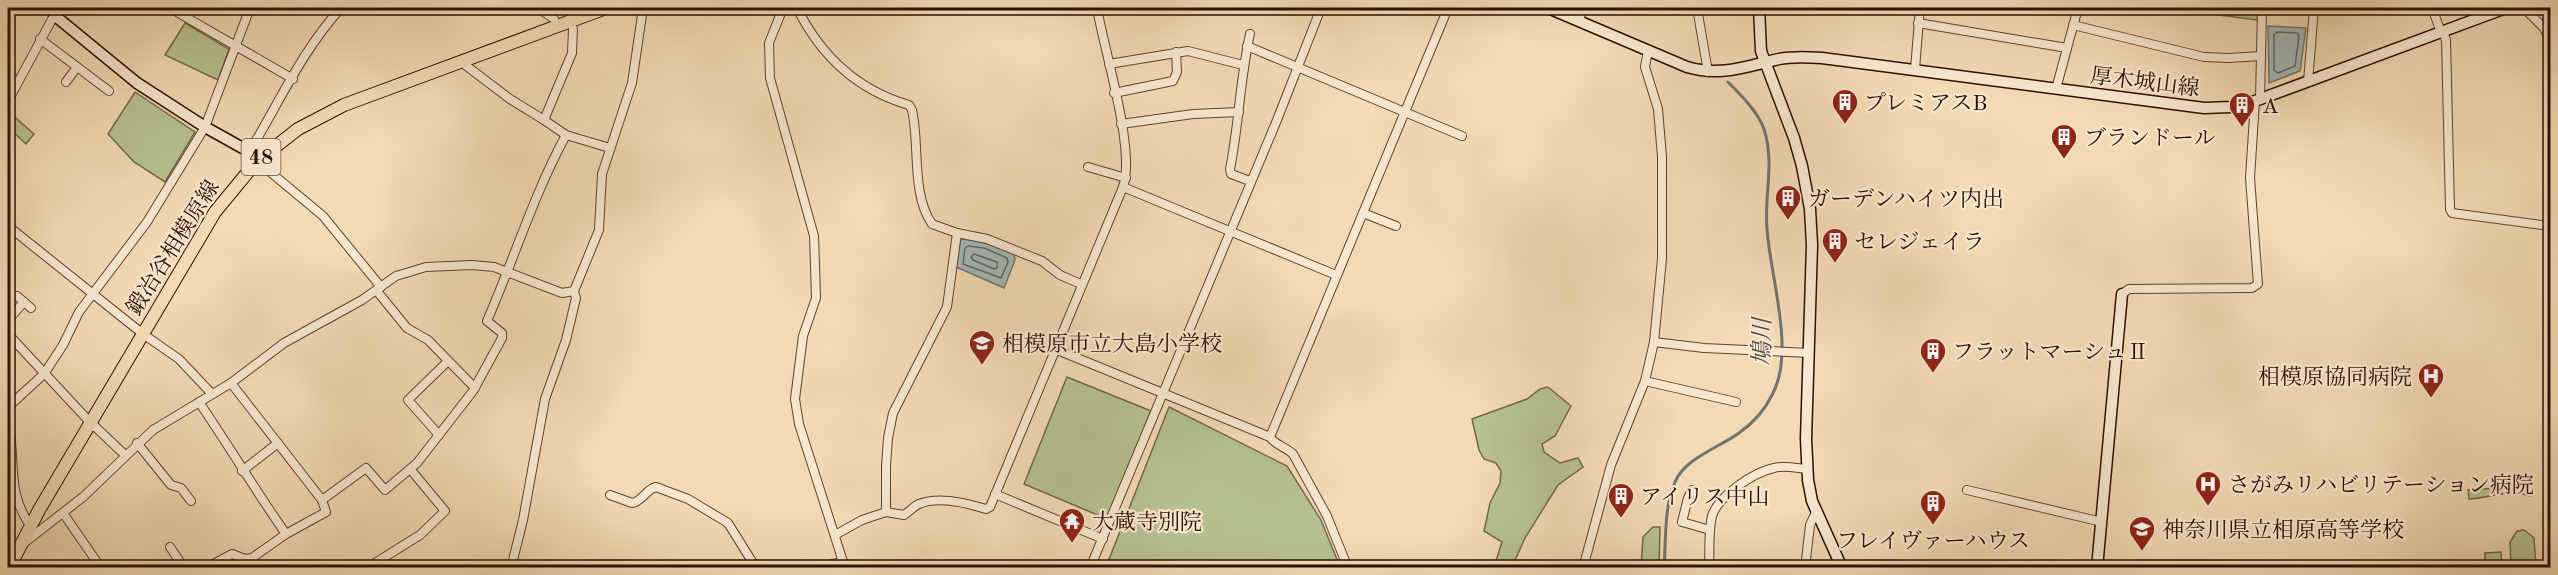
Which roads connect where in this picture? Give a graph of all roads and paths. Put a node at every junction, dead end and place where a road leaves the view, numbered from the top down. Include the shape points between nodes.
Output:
1 (170, 8) edge
2 (250, 8) edge
3 (341, 8) edge
4 (538, 8) edge
5 (606, 8) edge
6 (643, 8) edge
7 (783, 8) edge
8 (797, 8) edge
9 (1098, 8) edge
10 (1321, 8) edge
11 (1448, 8) edge
12 (1548, 8) edge
13 (1581, 8) edge
14 (1697, 8) edge
15 (1759, 8) edge
16 (1920, 8) edge
17 (2078, 8) edge
18 (2262, 8) edge
19 (2314, 8) edge
20 (2432, 8) edge
21 (2506, 8) edge
22 (2524, 8) edge
23 (56, 11) edge
24 (554, 19) dead end
25 (1580, 21) junction
26 (1918, 23) junction
27 (2073, 25) junction
28 (573, 28) dead end
29 (2547, 28) edge
30 (2442, 32) junction
31 (1250, 34) dead end
32 (40, 39) junction
33 (2550, 42) edge
34 (235, 44) junction
35 (1247, 46) junction
36 (2067, 48) junction
37 (1648, 50) junction
38 (1176, 52) junction
39 (2260, 56) junction
40 (460, 61) junction
41 (1764, 63) junction
42 (1109, 64) junction
43 (1243, 65) junction
44 (82, 68) junction
45 (1297, 68) junction
46 (1915, 69) junction
47 (1708, 72) junction
48 (293, 79) junction
49 (66, 82) dead end
50 (2308, 82) junction
51 (2056, 89) junction
52 (109, 92) dead end
53 (1114, 93) junction
54 (2258, 100) junction
55 (8, 101) edge
56 (1239, 112) junction
57 (1404, 112) junction
58 (544, 120) junction
59 (1121, 124) junction
60 (205, 127) junction
61 (566, 135) junction
62 (1462, 136) dead end
63 (610, 148) junction
64 (257, 161) junction
65 (1088, 167) dead end
66 (1250, 181) junction
67 (1124, 182) junction
68 (1363, 213) junction
69 (8, 226) edge
70 (1396, 226) dead end
71 (2550, 226) edge
72 (1229, 232) junction
73 (957, 233) junction
74 (508, 273) junction
75 (1336, 275) junction
76 (1082, 284) junction
77 (378, 289) junction
78 (574, 291) junction
79 (92, 294) junction
80 (2122, 294) joint
81 (24, 302) dead end
82 (8, 320) edge
83 (8, 334) edge
84 (143, 334) junction
85 (1654, 342) junction
86 (1055, 349) junction
87 (1809, 353) junction
88 (448, 361) junction
89 (44, 374) junction
90 (1645, 381) junction
91 (231, 383) junction
92 (475, 388) junction
93 (1162, 393) junction
94 (212, 394) junction
95 (199, 402) junction
96 (1736, 402) dead end
97 (8, 407) edge
98 (8, 421) edge
99 (90, 423) junction
100 (439, 435) junction
101 (1270, 437) junction
102 (137, 443) junction
103 (278, 444) junction
104 (125, 455) junction
105 (1806, 469) junction
106 (411, 470) junction
107 (242, 471) junction
108 (10, 478) edge
109 (1692, 490) dead end
110 (1967, 490) dead end
111 (995, 494) junction
112 (610, 495) dead end
113 (322, 500) junction
114 (191, 501) dead end
115 (1817, 510) junction
116 (886, 512) junction
117 (63, 513) junction
118 (2102, 522) junction
119 (31, 526) junction
120 (1710, 530) junction
121 (286, 534) junction
122 (835, 535) junction
123 (1102, 539) junction
124 (20, 546) junction
125 (170, 548) dead end
126 (844, 564) edge
127 (9, 567) edge
128 (101, 567) edge
129 (184, 567) edge
130 (206, 567) edge
131 (368, 567) edge
132 (512, 567) edge
133 (756, 567) edge
134 (819, 567) edge
135 (1090, 567) edge
136 (1348, 567) edge
137 (1582, 567) edge
138 (1709, 567) edge
139 (1805, 567) edge
140 (1842, 567) edge
141 (2097, 567) edge

1 - 34 street
2 - 34 street
3 - 48 street
4 - 24 street
5 - 40 main road, 鍛冶谷相模原線 / 48
6 - 63 street via 632,83
7 - 122 street via 769,43 770,78 814,236 816,266 816,298 803,336 795,399 799,424
8 - 73 street via 807,29 841,69 863,86 909,105 923,208 932,224
9 - 42 street
10 - 45 street
11 - 57 street
12 - 25 main road
13 - 25 street
14 - 47 street
15 - 41 main road
16 - 26 street
17 - 27 street
18 - 39 street
19 - 50 street
20 - 30 street
21 - 30 main road, 厚木城山線
22 - 29 street
23 - 32 street
23 - 60 main road via 137,83
25 - 37 main road
26 - 36 street
26 - 46 street
27 - 36 street
27 - 39 street via 2204,57
28 - 58 street via 572,52
29 - 33 street
30 - 50 main road, 厚木城山線
30 - 71 street via 2446,40 2452,213
31 - 35 street
32 - 44 street
32 - 55 street
34 - 48 street
34 - 60 street
35 - 43 street
35 - 45 street
36 - 51 street
37 - 47 main road
37 - 85 street via 1645,67 1662,137 1662,259
38 - 42 street
38 - 43 street via 1196,52
38 - 53 street via 1177,72 1173,81
39 - 54 street
40 - 58 street
40 - 64 main road, 鍛冶谷相模原線 / 48 via 324,114
41 - 46 main road, 厚木城山線 via 1807,57
41 - 47 main road, 厚木城山線 via 1730,72
41 - 87 main road via 1794,138 1808,197 1812,245
42 - 53 street
43 - 56 street
44 - 49 street
44 - 52 street
45 - 57 street
45 - 66 street
46 - 51 main road, 厚木城山線
48 - 64 street via 254,144
50 - 54 main road, 厚木城山線
51 - 54 main road, 厚木城山線 via 2204,108
53 - 59 street
54 - 80 street via 2250,178 2258,284 2252,288 2129,289
56 - 59 street
56 - 66 street via 1230,169 1231,174
57 - 62 street
57 - 68 street
58 - 61 street
59 - 67 street via 1126,148
60 - 64 main road via 248,151
60 - 79 street via 147,222
61 - 63 street
61 - 74 street via 547,171
63 - 78 street via 602,174 599,230
64 - 77 street via 323,216
64 - 84 main road, 鍛冶谷相模原線 / 48 via 215,212
65 - 67 street
66 - 72 street
67 - 72 street
67 - 76 street
68 - 70 street
68 - 75 street
69 - 79 street
72 - 75 street
72 - 93 street
73 - 76 street via 987,239 1042,261 1060,275
73 - 116 street via 947,308 893,413 886,456
74 - 77 street via 472,265 426,267 396,276
74 - 78 street via 562,293
74 - 92 street via 487,321 502,333 502,339
75 - 101 street
76 - 86 street
77 - 88 street via 407,328 428,340
77 - 91 street via 284,343
78 - 132 street via 566,340 545,399
79 - 84 street
79 - 89 street
80 - 118 main road
81 - 82 street
83 - 89 street
84 - 94 street via 179,359
84 - 99 main road, 鍛冶谷相模原線 / 48
85 - 87 street
85 - 90 street
86 - 93 street
86 - 111 street
87 - 105 main road
88 - 92 street
88 - 100 street via 408,400
89 - 97 street
89 - 99 street
90 - 96 street
90 - 137 street via 1614,458
91 - 94 street
91 - 103 street
92 - 100 street
93 - 101 street
93 - 123 street
94 - 95 street
95 - 102 street
95 - 107 street via 237,456
98 - 108 street
99 - 104 street
99 - 119 main road, 鍛冶谷相模原線 / 48
100 - 106 street
101 - 136 street via 1293,454 1327,516
102 - 104 street
102 - 114 street via 171,485 181,489
103 - 107 street
103 - 113 street
104 - 117 street
105 - 115 main road
105 - 120 street via 1773,468 1739,485 1713,513
106 - 113 street via 385,490 366,468
106 - 131 street via 445,511 420,535
107 - 121 street
108 - 119 street via 18,505
109 - 120 street via 1682,522
110 - 118 street
111 - 116 street via 986,509 933,501 917,504 904,515
111 - 123 street
112 - 133 street via 632,503 656,487 688,499 728,523
113 - 121 street via 326,512
115 - 139 street via 1810,525
115 - 140 main road
116 - 122 street
117 - 124 street
117 - 128 street
118 - 141 main road
119 - 124 main road, 鍛冶谷相模原線 / 48
120 - 138 street
121 - 130 street via 252,558 232,554
122 - 126 street
123 - 135 street
124 - 127 main road, 鍛冶谷相模原線 / 48
125 - 129 street
126 - 134 street

